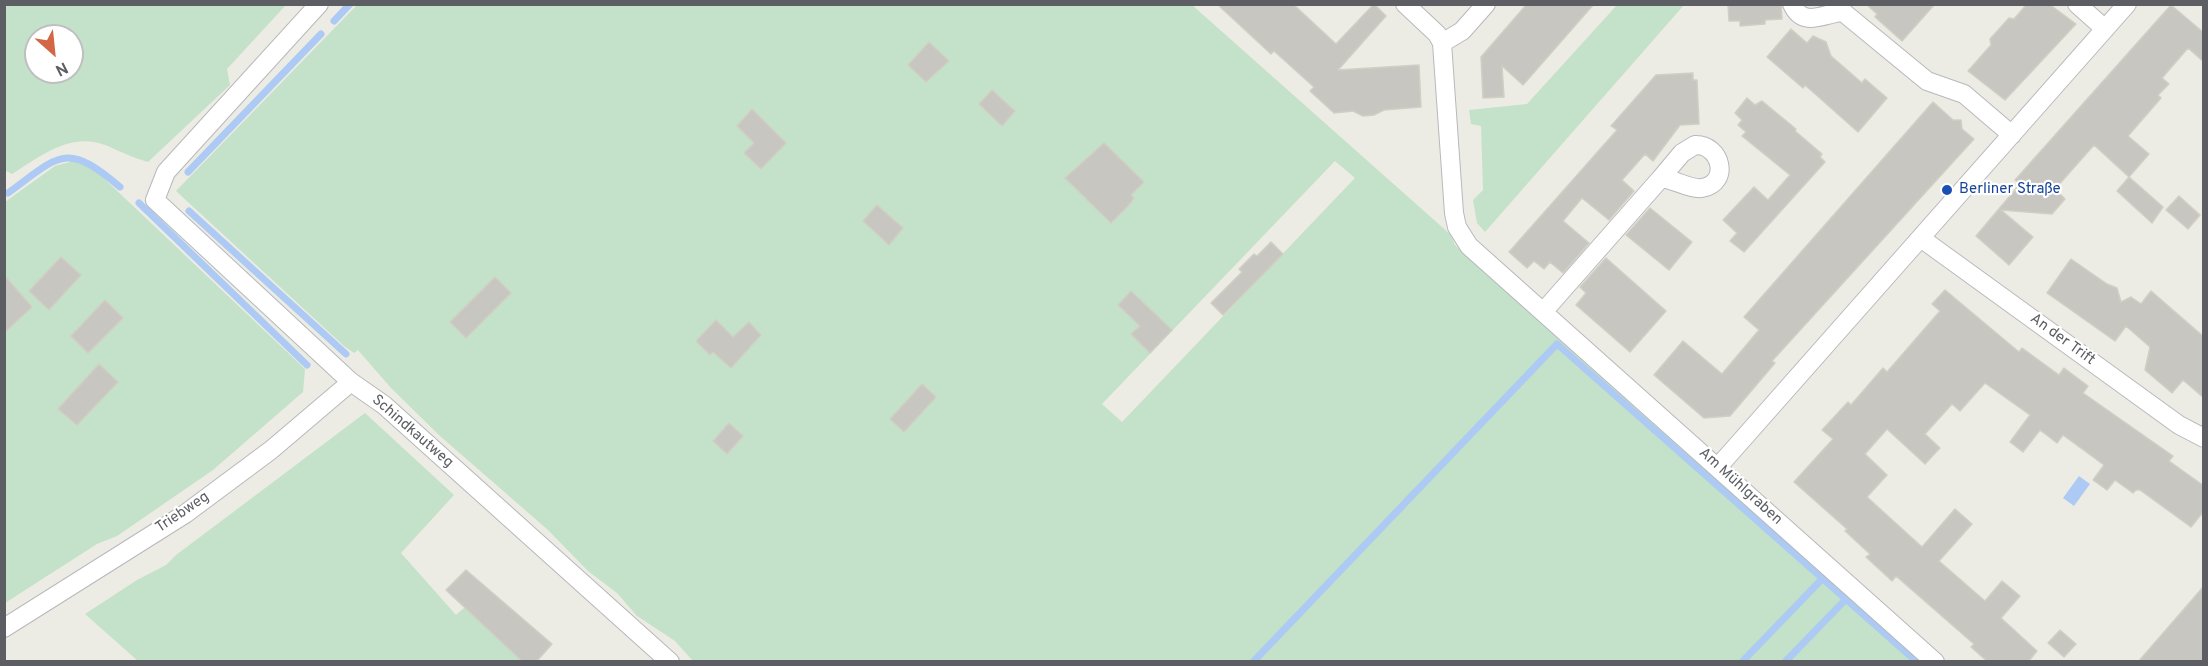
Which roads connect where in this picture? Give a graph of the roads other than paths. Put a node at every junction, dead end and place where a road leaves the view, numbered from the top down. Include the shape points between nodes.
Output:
1 (319, 4) edge
2 (1405, 4) edge
3 (1486, 4) edge
4 (1792, 4) edge
5 (2077, 4) edge
6 (2127, 4) edge
7 (1841, 8) edge
8 (2105, 29) junction
9 (1443, 43) junction
10 (2012, 135) junction
11 (1661, 178) dead end
12 (1922, 239) junction
13 (1543, 312) junction
14 (351, 382) junction
15 (2204, 438) edge
16 (1718, 467) junction
17 (4, 628) edge
18 (670, 662) edge
19 (1935, 662) edge

1 - 14 street, Schindkautweg via 166,172 155,200
2 - 9 street
3 - 9 street via 1462,31
4 - 7 street via 1801,16 1811,19
5 - 8 street
6 - 8 street
7 - 10 street via 1927,81 1964,94
8 - 10 street
9 - 13 street, Am Mühlgraben via 1457,227 1469,246
10 - 12 street
11 - 13 street
12 - 15 street, An der Trift via 2179,425
12 - 16 street
13 - 16 street, Am Mühlgraben
14 - 17 street, Triebweg via 185,514
14 - 18 street, Schindkautweg via 384,405
16 - 19 street, Am Mühlgraben

